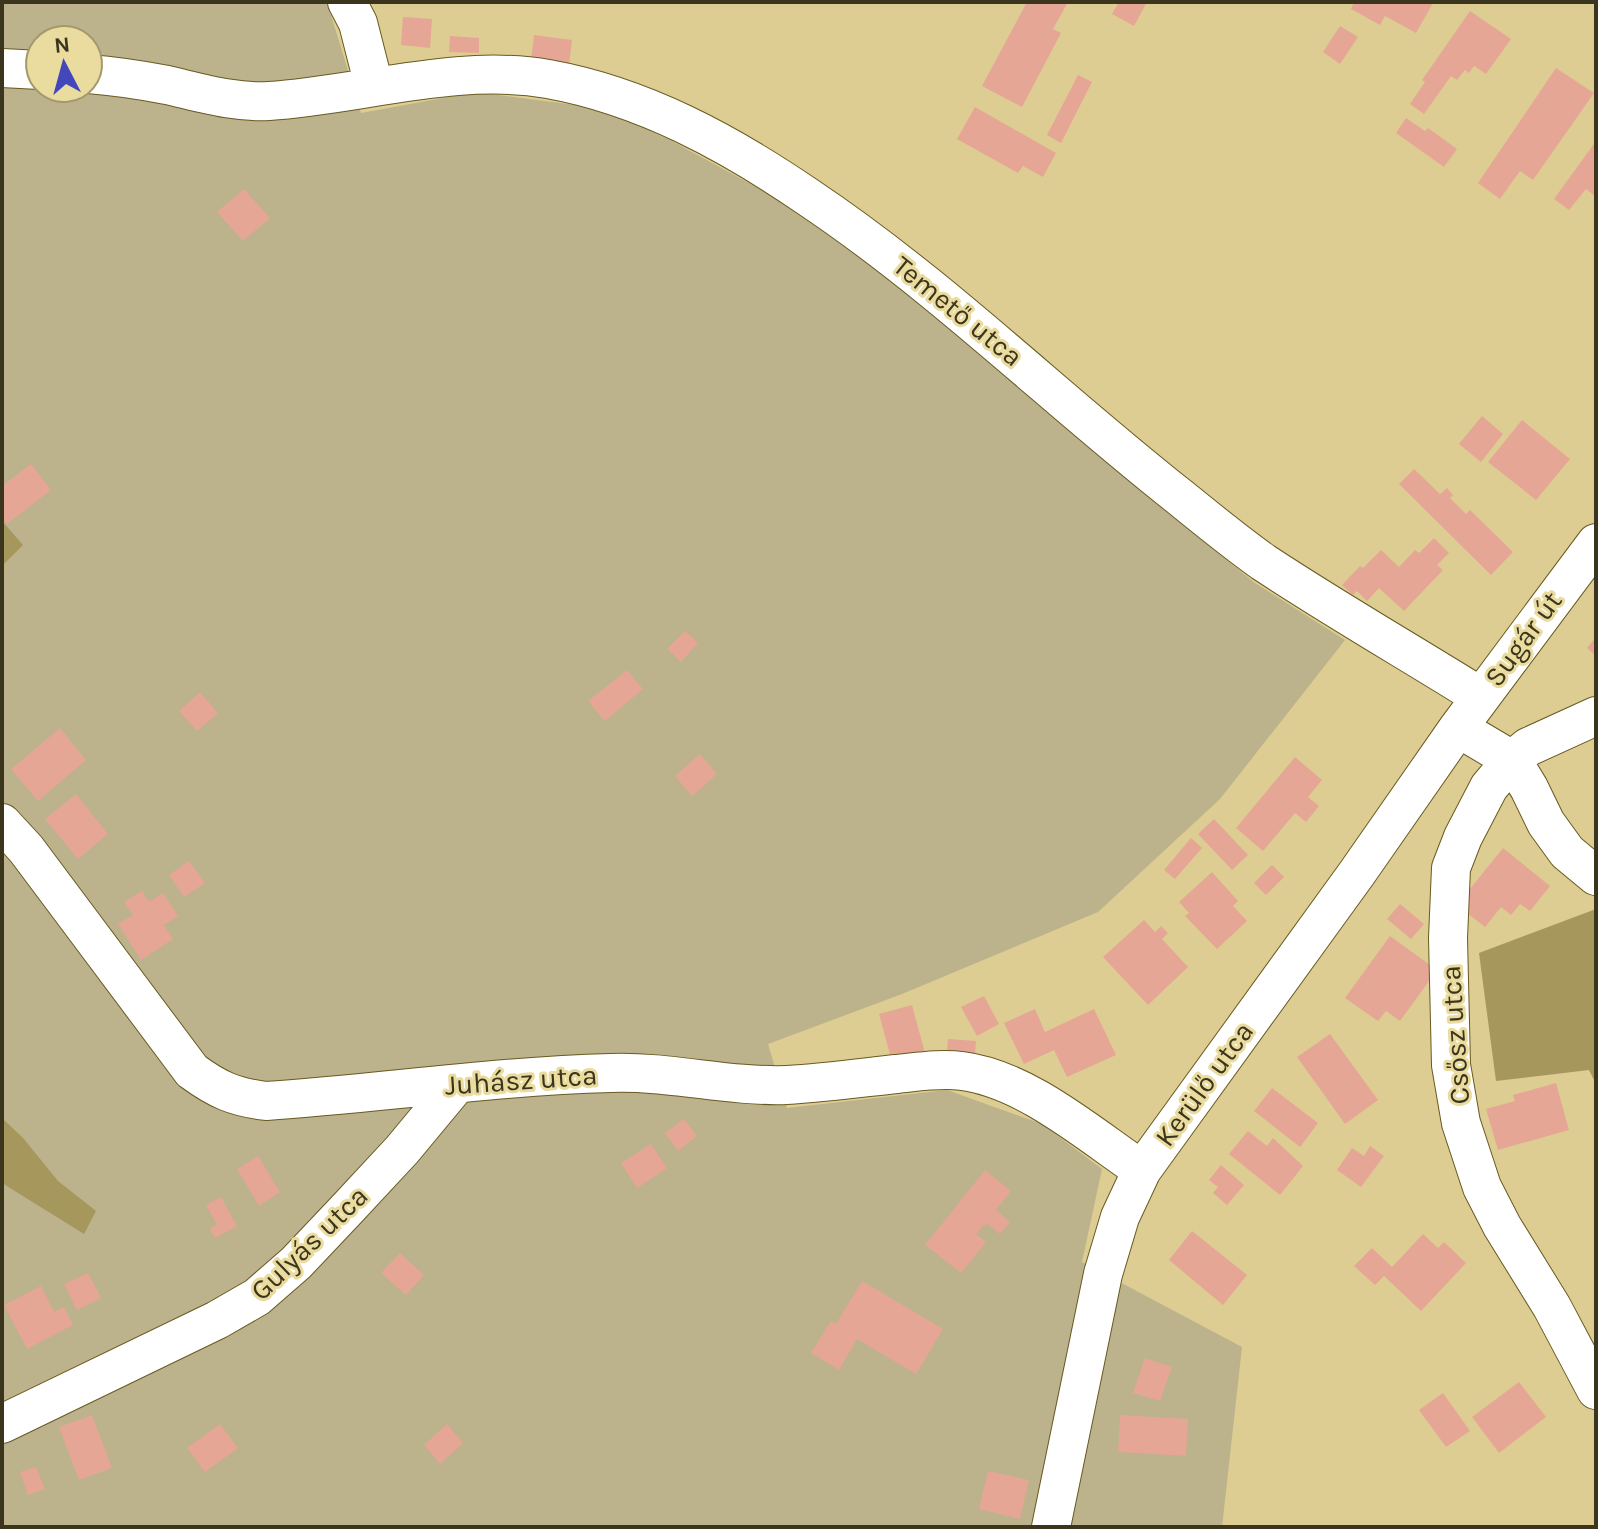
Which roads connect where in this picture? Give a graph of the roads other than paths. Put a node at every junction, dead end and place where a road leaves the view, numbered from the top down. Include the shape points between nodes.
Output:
1 (347, 2) edge
2 (2, 68) edge
3 (24, 69) edge
4 (104, 76) edge
5 (374, 86) junction
6 (1596, 543) edge
7 (1481, 697) junction
8 (1596, 716) edge
9 (1458, 728) junction
10 (1512, 760) junction
11 (2, 823) edge
12 (1596, 876) edge
13 (456, 1085) junction
14 (1142, 1170) junction
15 (1596, 1390) edge
16 (2, 1424) edge
17 (1051, 1527) edge

1 - 5 street via 358,23
2 - 3 street
4 - 5 street, Temető utca via 232,101
5 - 7 street, Temető utca via 505,74 549,79 685,123 769,170 860,231 1262,561
6 - 7 street, Sugár út
7 - 9 street, Kerülő utca
8 - 10 street, Csősz utca via 1528,747
9 - 10 street
9 - 14 street, Kerülő utca
10 - 12 street via 1546,823 1567,852
10 - 15 street, Csősz utca via 1489,787 1451,868 1451,1065 1461,1123 1482,1187
11 - 13 street, Juhász utca via 192,1071 215,1088 266,1101
13 - 14 street, Juhász utca via 614,1073 785,1085 962,1071 1048,1105
13 - 16 street, Gulyás utca via 349,1207 257,1297
14 - 17 street, Kerülő utca via 1120,1217 1103,1274

